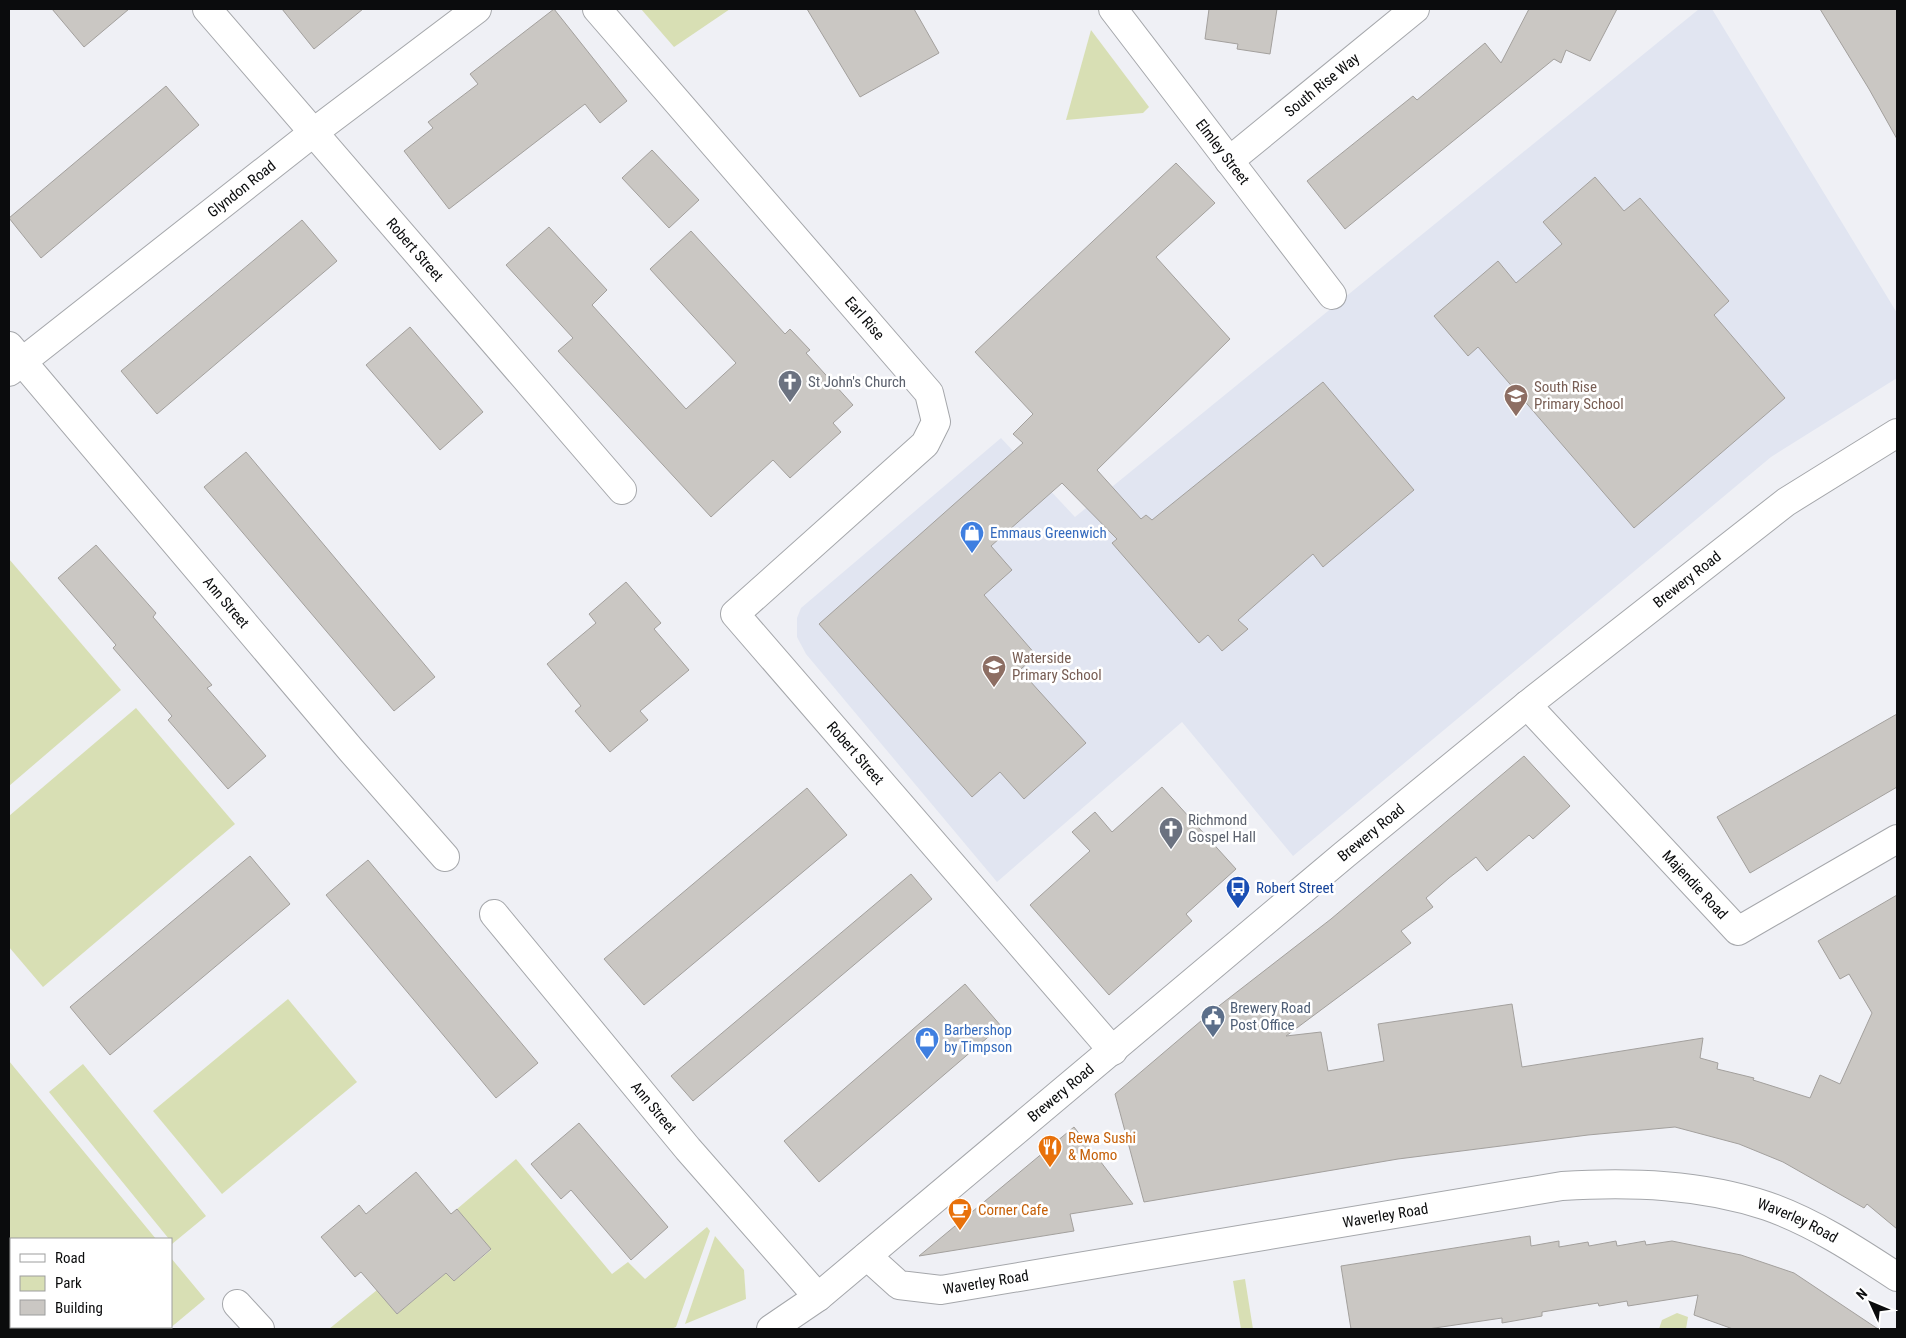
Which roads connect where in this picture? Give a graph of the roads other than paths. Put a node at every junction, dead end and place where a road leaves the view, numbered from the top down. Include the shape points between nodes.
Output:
1 (207, 9) edge
2 (477, 9) edge
3 (597, 9) edge
4 (1113, 9) edge
5 (1415, 9) edge
6 (314, 132) junction
7 (1230, 161) junction
8 (1332, 295) dead end
9 (13, 360) edge
10 (1897, 433) edge
11 (622, 490) dead end
12 (735, 614) joint
13 (1527, 705) junction
14 (1897, 839) edge
15 (445, 857) dead end
16 (494, 914) dead end
17 (1113, 1051) junction
18 (867, 1256) junction
19 (1897, 1277) edge
20 (818, 1297) junction
21 (236, 1304) dead end
22 (260, 1329) edge
23 (771, 1329) edge

1 - 6 street, Robert Street
2 - 6 street, Glyndon Road
3 - 12 street, Earl Rise via 930,393 936,422 925,444
4 - 7 street, Elmley Street
5 - 7 street, South Rise Way
6 - 9 street, Glyndon Road
6 - 11 street, Robert Street
7 - 8 street, Elmley Street
9 - 15 street, Ann Street
10 - 13 street, Brewery Road via 1786,502
12 - 17 street, Robert Street
13 - 14 street, Majendie Road via 1738,931
13 - 17 street, Brewery Road
16 - 20 street, Ann Street via 688,1150
17 - 18 street, Brewery Road
18 - 19 street, Waverley Road via 898,1284 941,1290 1553,1188 1605,1184 1665,1185 1767,1206 1836,1239
18 - 20 street, Brewery Road
20 - 23 street
21 - 22 street

